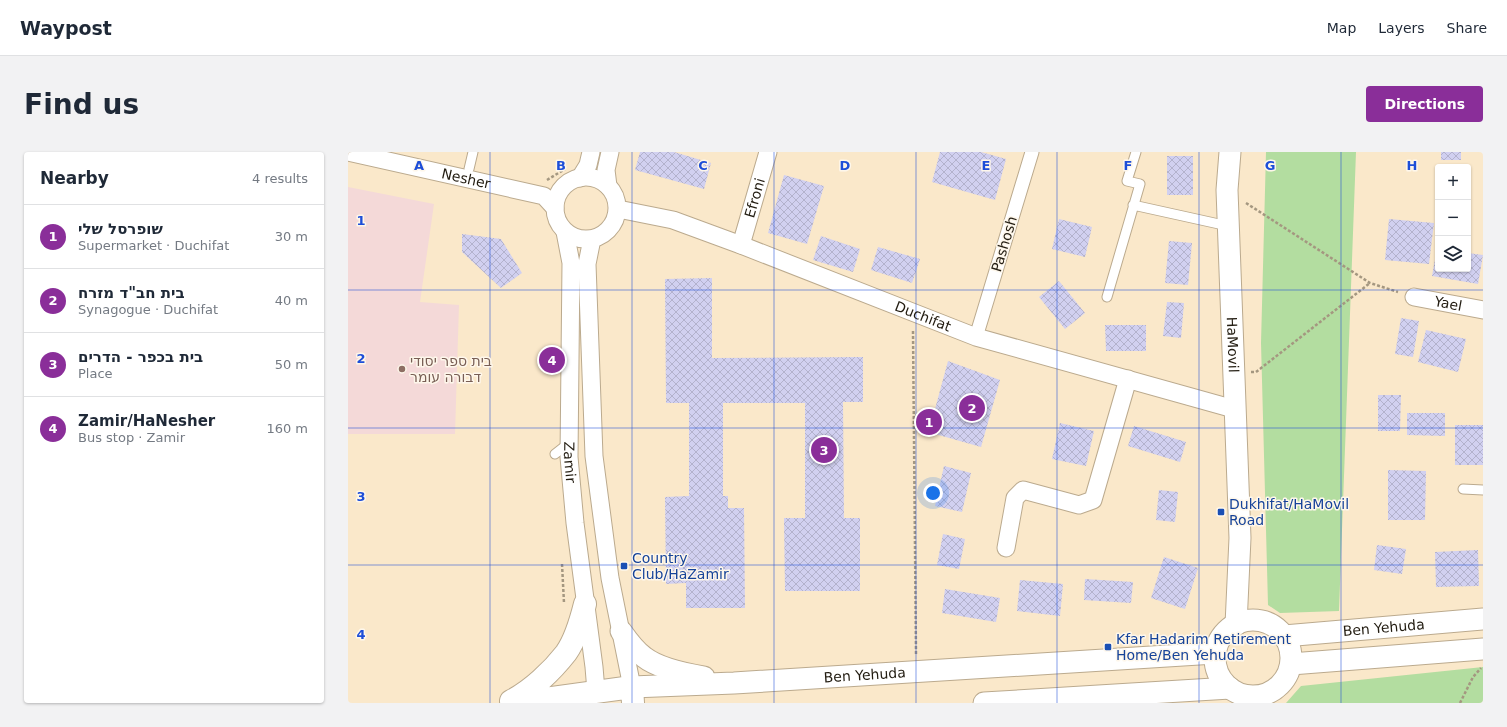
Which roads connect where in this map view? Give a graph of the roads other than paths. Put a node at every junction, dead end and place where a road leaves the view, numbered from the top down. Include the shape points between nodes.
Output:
1 (348, 152) edge
2 (394, 152) edge
3 (472, 152) edge
4 (591, 152) edge
5 (610, 152) edge
6 (768, 152) edge
7 (1032, 152) edge
8 (1136, 152) edge
9 (1230, 152) edge
10 (469, 169) junction
11 (572, 181) junction
12 (608, 186) junction
13 (1133, 205) junction
14 (555, 208) junction
15 (618, 209) junction
16 (1228, 226) junction
17 (565, 232) junction
18 (592, 239) junction
19 (741, 245) junction
20 (1107, 297) dead end
21 (1414, 298) road end
22 (1483, 310) edge
23 (976, 337) junction
24 (1128, 379) junction
25 (1234, 409) junction
26 (569, 443) junction
27 (555, 454) dead end
28 (1463, 489) dead end
29 (1483, 490) edge
30 (1006, 548) dead end
31 (585, 604) junction
32 (1483, 619) edge
33 (1245, 623) junction
34 (621, 631) junction
35 (1284, 636) junction
36 (1483, 649) edge
37 (1216, 653) junction
38 (1290, 664) junction
39 (734, 683) junction
40 (632, 695) edge
41 (1240, 695) edge
42 (597, 697) edge
43 (1267, 698) edge
44 (507, 703) edge
45 (516, 703) edge
46 (984, 703) edge

1 - 14 street, Nesher via 544,196
2 - 10 street, Nesher
3 - 10 lane
4 - 11 street via 588,165
5 - 12 street via 606,170
6 - 19 street, Efroni
7 - 23 street, Pashosh
8 - 13 lane via 1127,181 1140,184
9 - 16 street, HaMovil
10 - 11 street, Nesher via 546,186
11 - 12 street via 584,177 594,178
11 - 14 street via 558,193
12 - 15 street via 616,199
13 - 16 lane
13 - 20 lane
14 - 17 street via 558,223
15 - 18 street via 616,219 610,228
15 - 19 street, Duchifat via 673,220
16 - 25 street, HaMovil
17 - 18 street via 573,237
17 - 26 street, Zamir via 571,263
18 - 34 street, Zamir via 587,264 594,456 610,578
19 - 23 street, Duchifat
21 - 22 street, Yael
23 - 24 street, Duchifat
24 - 25 street, Duchifat
24 - 30 street via 1093,500 1079,505 1023,490 1015,498
25 - 33 street, HaMovil
26 - 27 lane
26 - 31 street, Zamir
28 - 29 lane
31 - 42 street, Zamir
31 - 44 main road via 567,652 533,687
32 - 35 street, Ben Yehuda
33 - 35 street via 1266,623
33 - 37 street via 1226,632 1219,642
34 - 39 street via 632,647 645,658 663,667
34 - 40 street, Zamir
35 - 38 street via 1291,654
36 - 38 street, Ben Yehuda
37 - 39 street, Ben Yehuda
37 - 41 street via 1215,663 1223,681
38 - 43 street via 1286,676
39 - 40 street, Ben Yehuda
40 - 42 main road, Ben Yehuda
41 - 43 street
41 - 46 street
42 - 45 main road, Ben Yehuda

